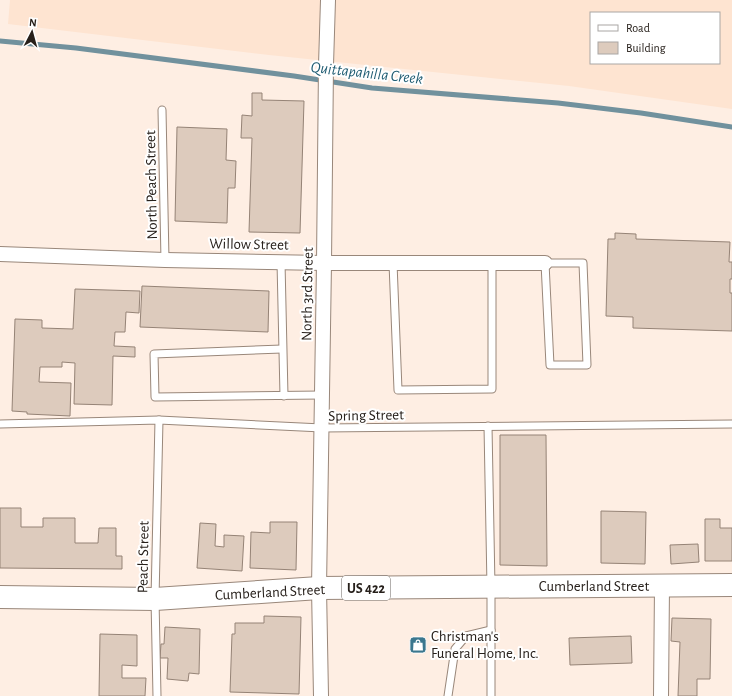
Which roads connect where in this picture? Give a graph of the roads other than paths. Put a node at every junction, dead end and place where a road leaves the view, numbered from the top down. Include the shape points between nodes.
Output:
1 (328, 0) edge
2 (162, 110) dead end
3 (0, 254) edge
4 (165, 260) junction
5 (281, 262) junction
6 (324, 263) junction
7 (393, 263) junction
8 (492, 263) junction
9 (545, 263) junction
10 (282, 349) junction
11 (322, 395) junction
12 (284, 396) junction
13 (159, 420) junction
14 (0, 424) edge
15 (732, 424) edge
16 (488, 426) junction
17 (322, 428) junction
18 (732, 585) edge
19 (662, 586) junction
20 (491, 587) junction
21 (319, 588) junction
22 (0, 598) edge
23 (154, 599) junction
24 (491, 630) junction
25 (157, 696) edge
26 (321, 696) edge
27 (448, 696) edge
28 (491, 696) edge
29 (661, 696) edge

1 - 6 street, North 3rd Street
2 - 4 lane, North Peach Street
3 - 4 street, Willow Street
4 - 5 street, Willow Street
5 - 6 street, Willow Street
5 - 10 lane
6 - 7 street, Willow Street
6 - 11 street, North 3rd Street
7 - 8 street, Willow Street
7 - 8 lane via 398,390 492,389
8 - 9 street, Willow Street
9 - 9 lane via 550,365 587,365 584,262
10 - 12 lane
10 - 12 lane via 154,354 155,397
11 - 12 lane
11 - 17 street, North 3rd Street
13 - 14 lane, Spring Street
13 - 17 lane, Spring Street
13 - 23 lane, Peach Street
15 - 16 lane, Spring Street
16 - 17 lane, Spring Street
16 - 20 lane
17 - 21 street, North 3rd Street
18 - 19 highway, Cumberland Street / US 422
19 - 20 highway, Cumberland Street / US 422
19 - 29 street
20 - 21 highway, Cumberland Street / US 422
20 - 24 lane
21 - 23 highway, Cumberland Street / US 422
21 - 26 street, North 3rd Street
22 - 23 highway, Cumberland Street / US 422
23 - 25 lane, Peach Street
24 - 27 lane via 466,636 454,649
24 - 28 lane

